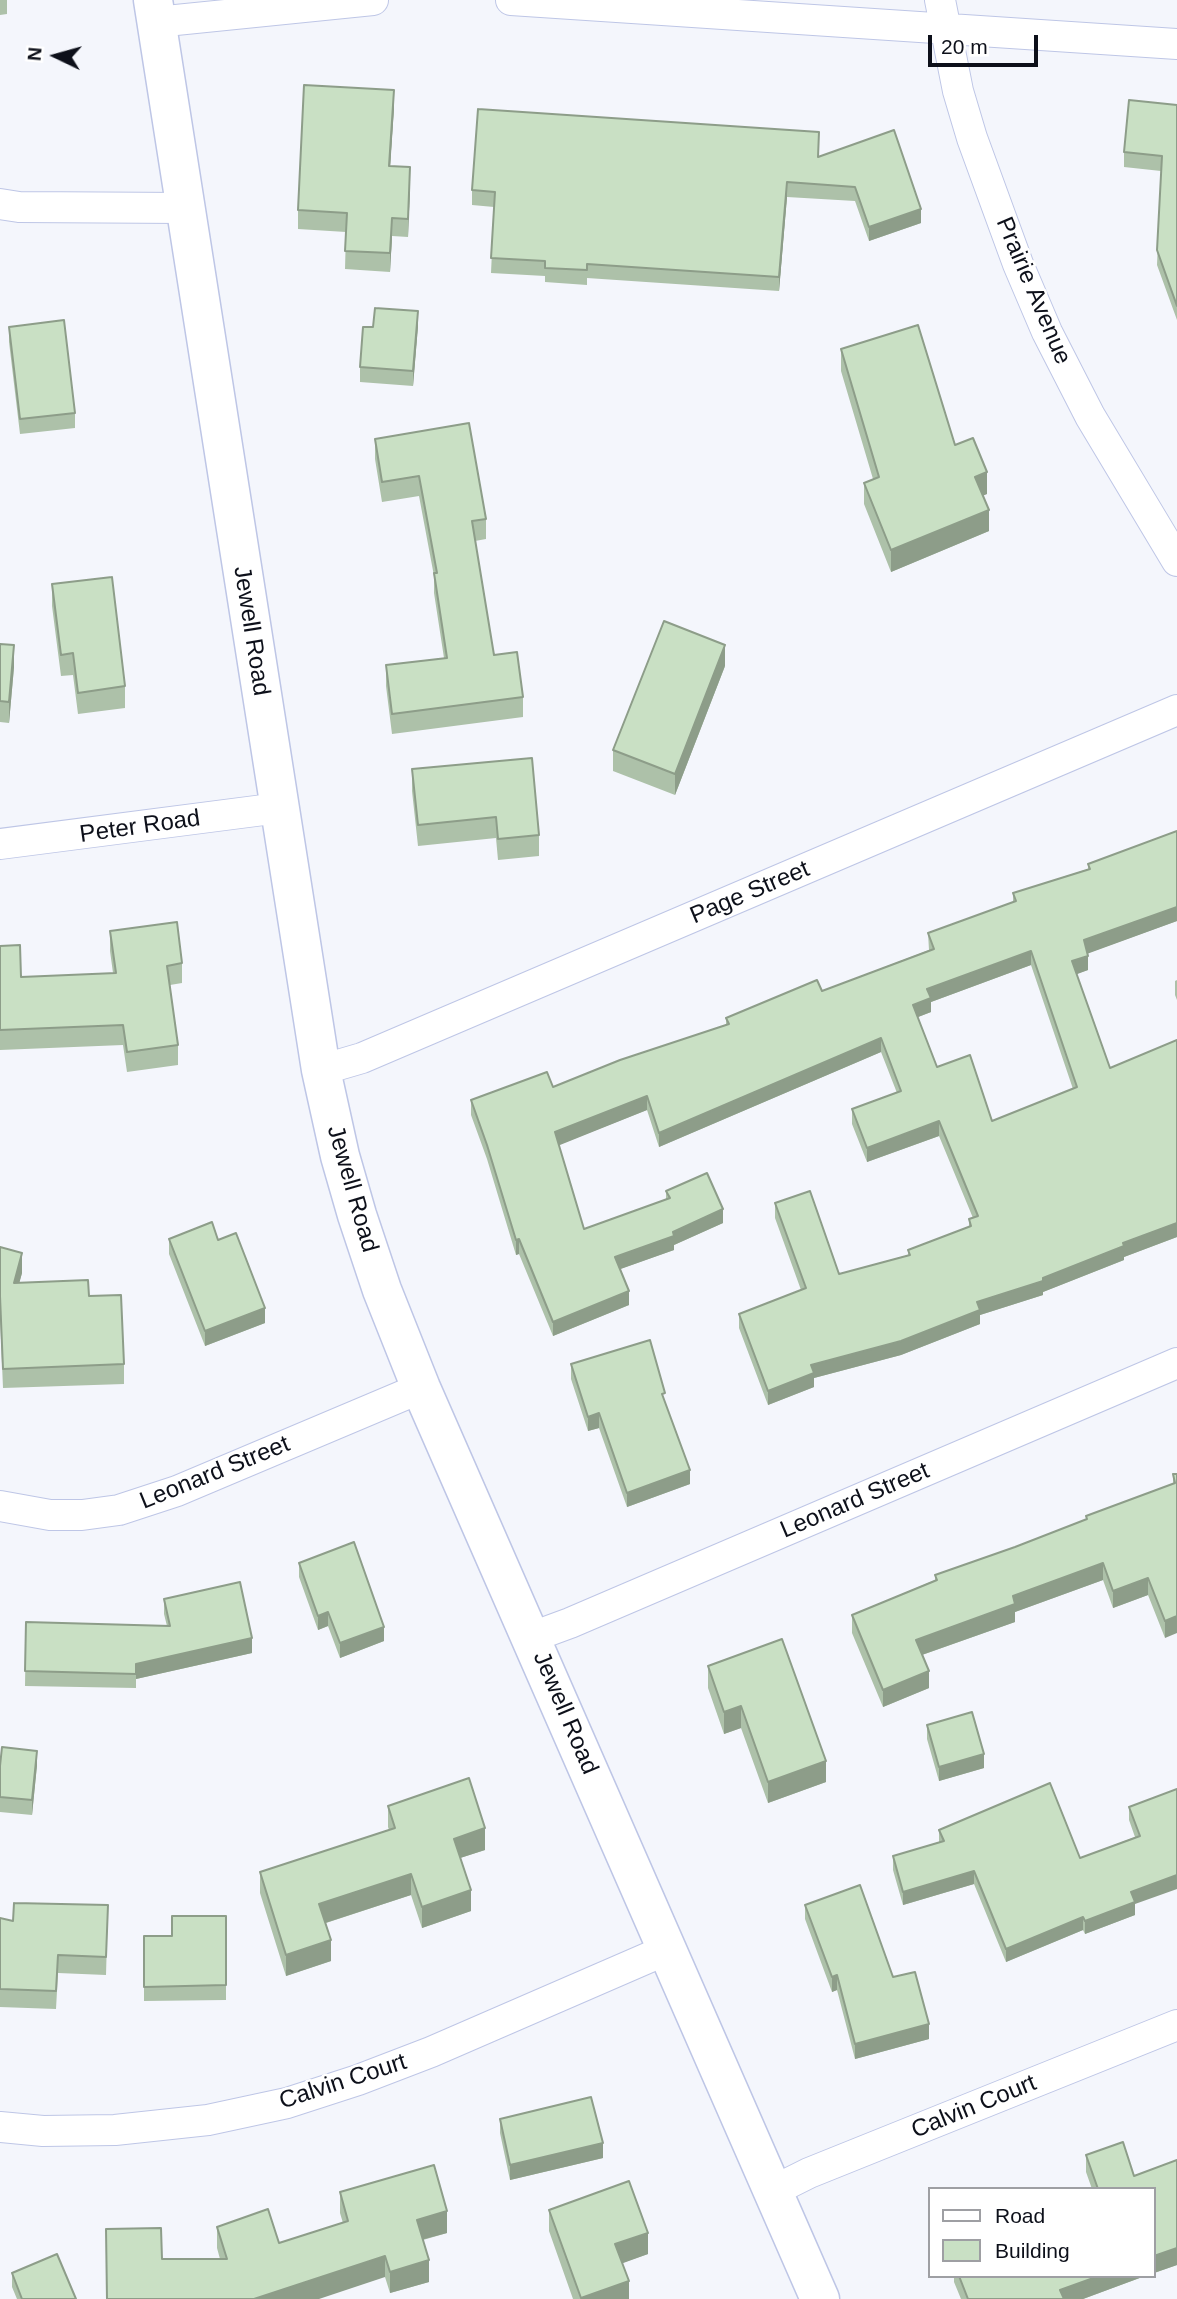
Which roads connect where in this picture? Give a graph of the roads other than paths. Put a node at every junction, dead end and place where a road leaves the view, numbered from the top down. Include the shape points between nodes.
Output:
1 (373, 0) edge
2 (510, 0) edge
3 (940, 0) edge
4 (154, 11) edge
5 (944, 30) junction
6 (1177, 44) edge
7 (0, 204) edge
8 (184, 208) junction
9 (1177, 561) edge
10 (1177, 710) edge
11 (279, 807) junction
12 (0, 844) edge
13 (321, 1070) junction
14 (1177, 1363) edge
15 (421, 1388) junction
16 (0, 1506) edge
17 (532, 1637) junction
18 (666, 1950) junction
19 (1177, 2025) edge
20 (0, 2127) edge
21 (773, 2191) junction
22 (820, 2299) edge

1 - 4 street
2 - 5 street
3 - 5 street, Prairie Avenue
4 - 8 street, Jewell Road
5 - 6 street
5 - 9 street, Prairie Avenue via 972,138 1047,332 1090,416
7 - 8 street
8 - 11 street, Jewell Road
10 - 13 street, Page Street via 362,1058
11 - 12 street, Peter Road
11 - 13 street, Jewell Road
13 - 15 street, Jewell Road via 357,1215
14 - 17 street, Leonard Street
15 - 16 street, Leonard Street via 177,1491 118,1510 50,1515
15 - 17 street, Jewell Road
17 - 18 street, Jewell Road
18 - 20 street, Calvin Court via 431,2052 287,2103 208,2120 115,2130
18 - 21 street, Jewell Road
19 - 21 street, Calvin Court
21 - 22 street, Jewell Road

